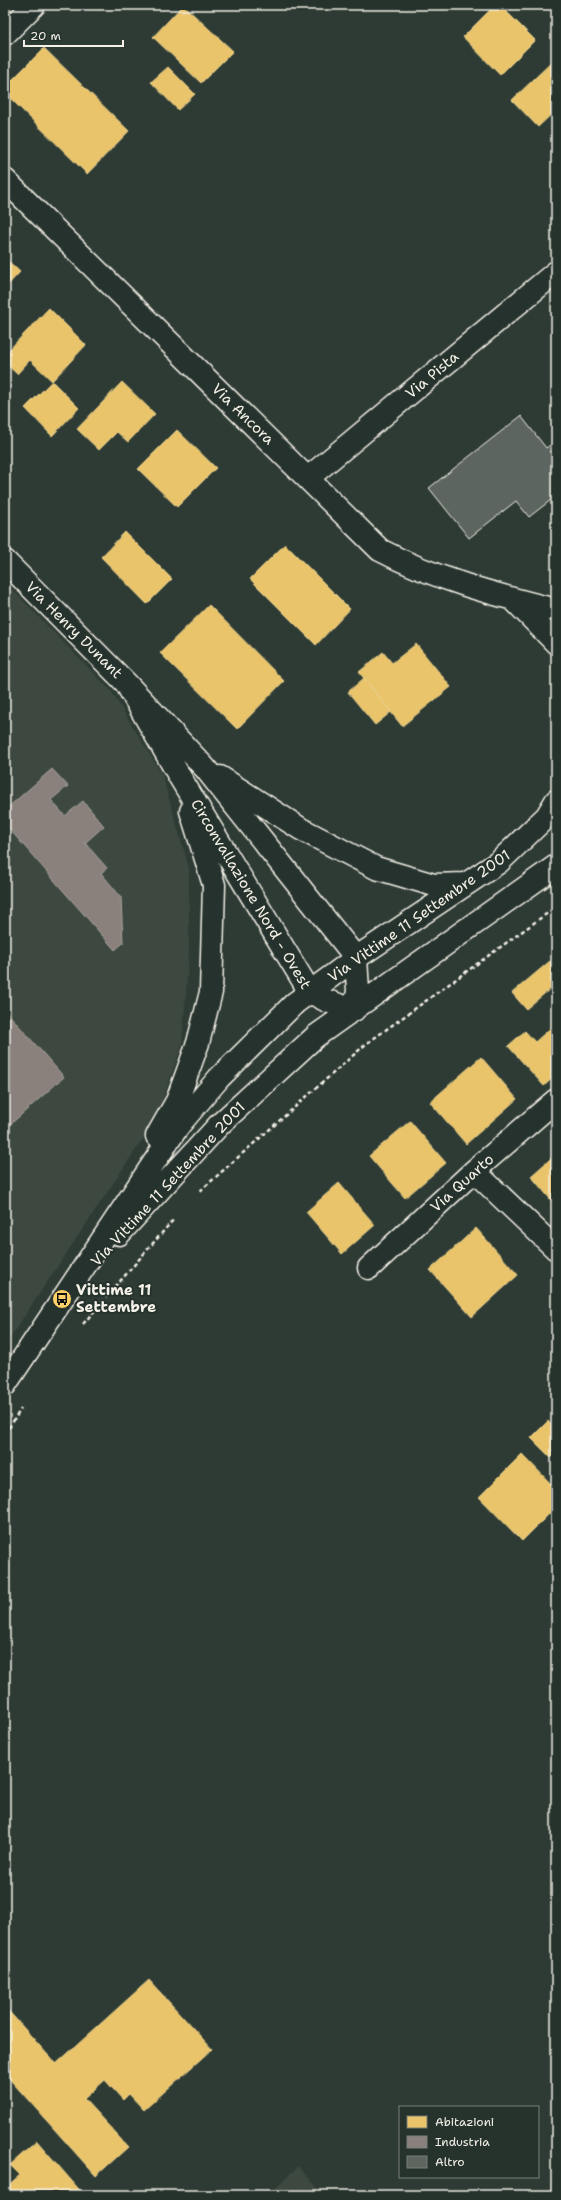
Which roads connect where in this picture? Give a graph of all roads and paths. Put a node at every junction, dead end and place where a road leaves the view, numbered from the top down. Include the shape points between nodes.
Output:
1 (34, 5) edge
2 (5, 34) edge
3 (5, 180) edge
4 (556, 272) edge
5 (308, 478) junction
6 (5, 561) edge
7 (513, 599) junction
8 (556, 610) edge
9 (556, 643) edge
10 (126, 683) junction
11 (205, 768) junction
12 (181, 779) junction
13 (556, 801) edge
14 (556, 866) edge
15 (466, 884) junction
16 (556, 907) edge
17 (356, 958) junction
18 (310, 992) junction
19 (354, 1010) junction
20 (556, 1100) edge
21 (474, 1171) junction
22 (195, 1195) dead end
23 (179, 1213) dead end
24 (556, 1249) edge
25 (369, 1268) dead end
26 (66, 1294) junction
27 (80, 1327) dead end
28 (5, 1385) edge
29 (22, 1408) dead end
30 (5, 1434) edge

1 - 2 main road
3 - 5 main road, Via Ancora
4 - 5 main road, Via Pista
5 - 7 main road, Via Ancora via 380,550 403,562
6 - 10 main road, Via Henry Dunant
7 - 8 main road, Via Ancora
7 - 9 main road, Via Ancora
10 - 11 main road, Circonvallazione Nord - Ovest
10 - 12 main road, Circonvallazione Nord - Ovest
11 - 15 main road, Circonvallazione Nord - Ovest via 302,829 376,868 434,885
11 - 17 main road, Circonvallazione Nord - Ovest
12 - 18 main road, Circonvallazione Nord - Ovest
12 - 26 main road via 214,885 211,992 198,1043 177,1101
13 - 15 main road, Via Vittime 11 Settembre 2001 via 548,816 499,862
14 - 19 main road, Via Vittime 11 Settembre 2001
15 - 17 main road, Via Vittime 11 Settembre 2001
16 - 22 path via 366,1044
17 - 18 main road, Via Vittime 11 Settembre 2001
17 - 19 main road via 358,991
18 - 19 main road, Circonvallazione Nord - Ovest
18 - 26 main road, Via Vittime 11 Settembre 2001 via 295,1003 219,1078 179,1125
19 - 26 main road, Via Vittime 11 Settembre 2001 via 316,1036 219,1125
20 - 21 main road, Via Quarto
21 - 24 main road
21 - 25 main road, Via Quarto
23 - 27 path
26 - 28 main road
29 - 30 path

